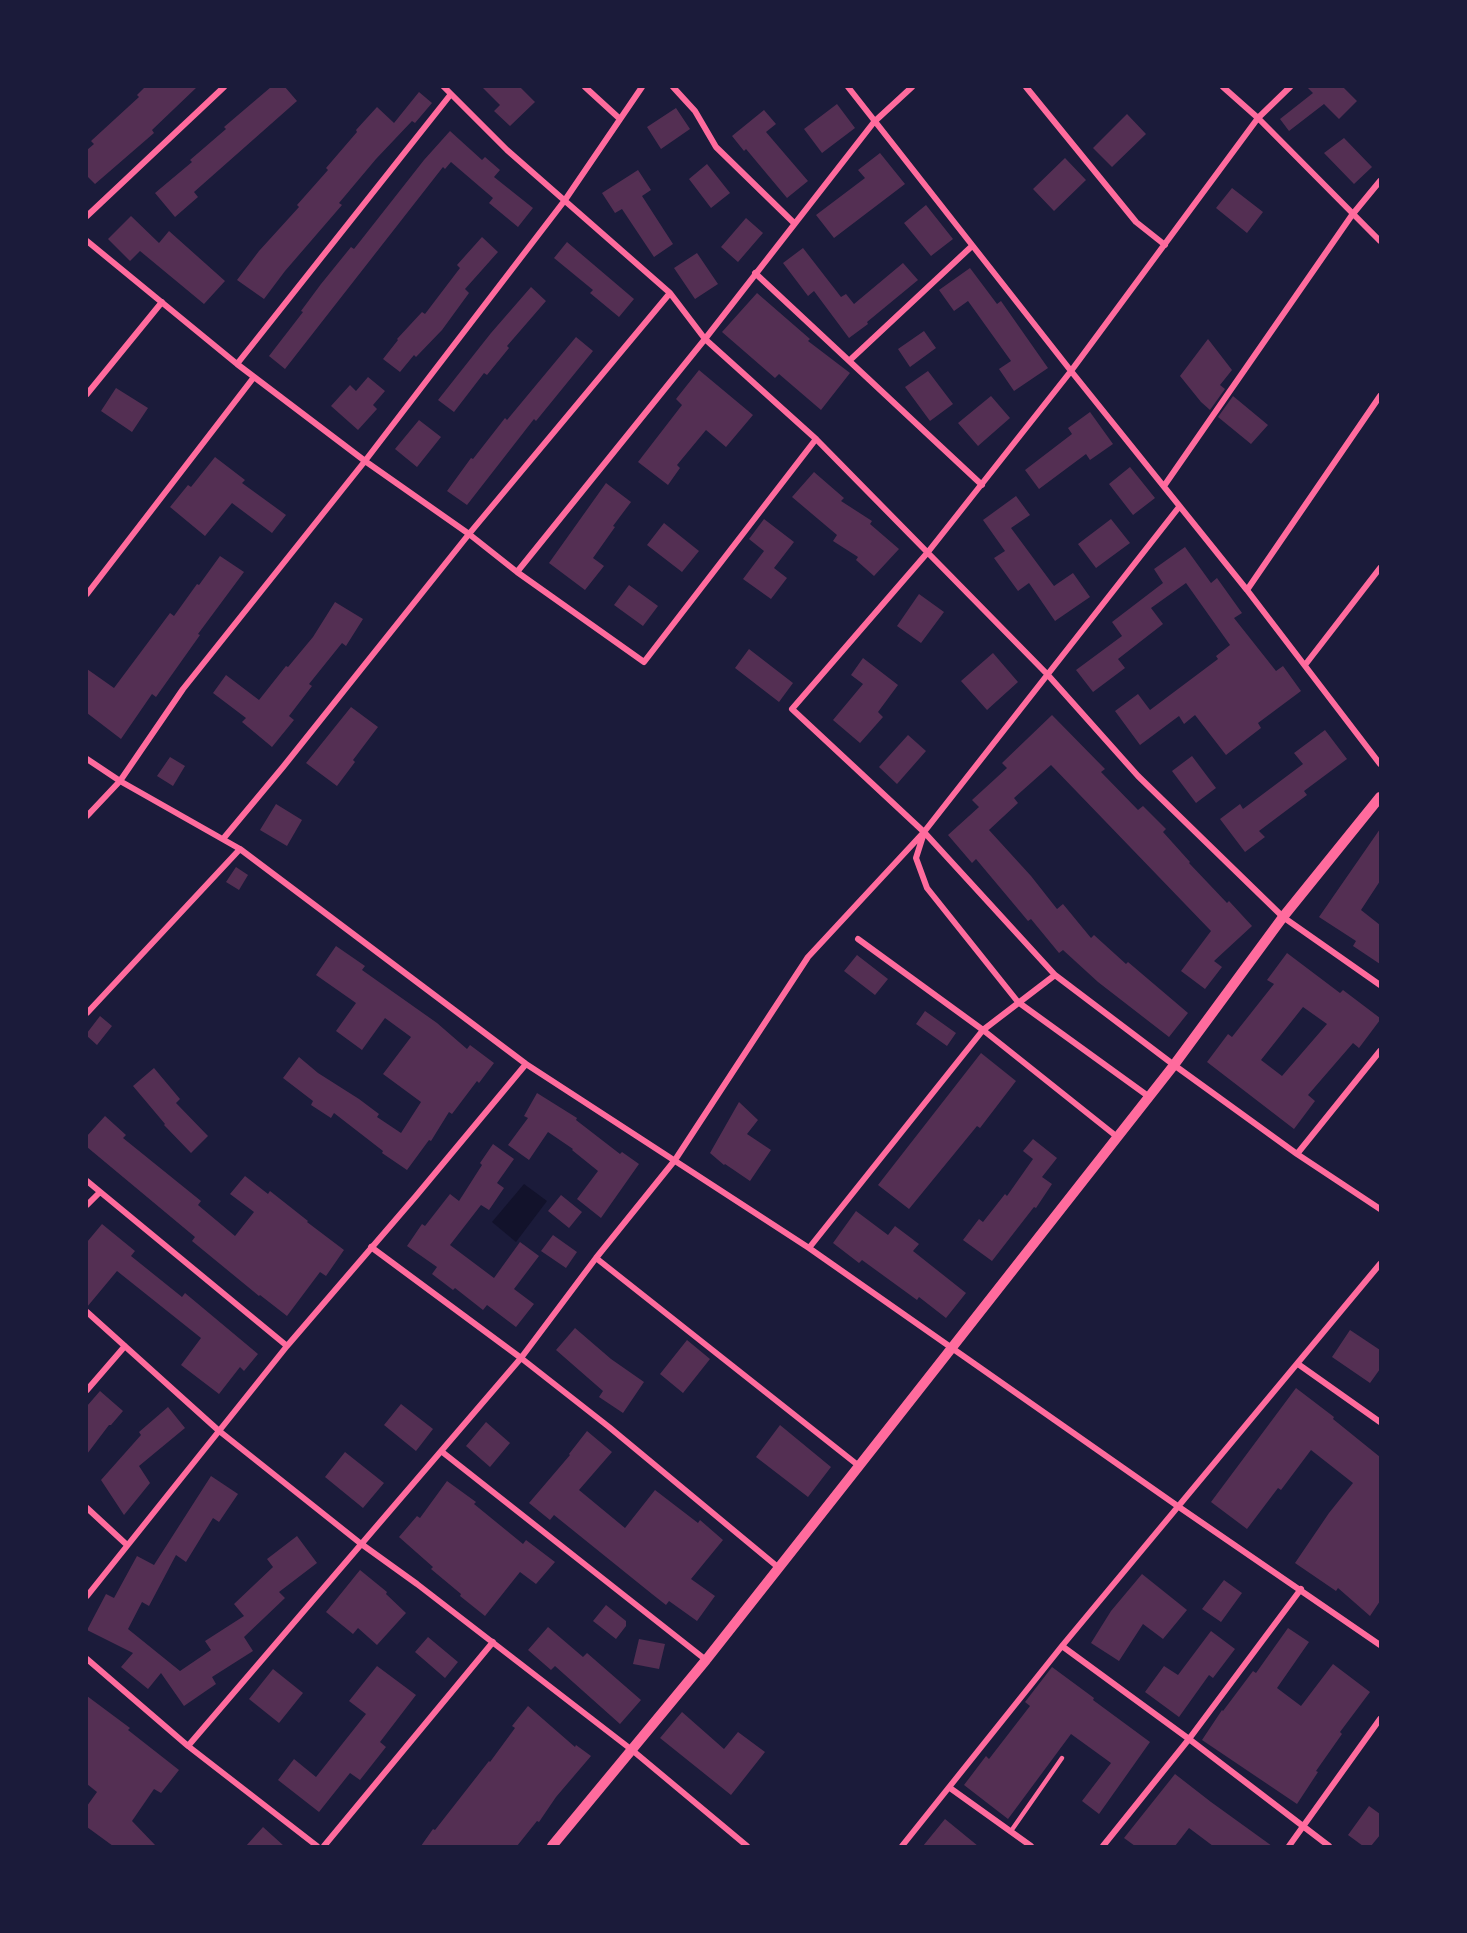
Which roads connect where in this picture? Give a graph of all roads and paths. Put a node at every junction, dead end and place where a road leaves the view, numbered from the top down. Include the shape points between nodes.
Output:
1 (224, 87) edge
2 (444, 87) edge
3 (585, 87) edge
4 (642, 87) edge
5 (673, 87) edge
6 (848, 87) edge
7 (912, 87) edge
8 (1026, 87) edge
9 (1223, 87) edge
10 (1290, 87) edge
11 (451, 94) junction
12 (1258, 118) junction
13 (620, 119) junction
14 (874, 122) junction
15 (1380, 181) edge
16 (565, 200) junction
17 (1352, 215) junction
18 (87, 216) edge
19 (794, 223) junction
20 (87, 241) edge
21 (1380, 242) edge
22 (1165, 245) junction
23 (972, 246) junction
24 (755, 273) junction
25 (670, 293) junction
26 (162, 302) junction
27 (705, 339) junction
28 (849, 361) junction
29 (237, 364) junction
30 (1071, 371) junction
31 (254, 377) junction
32 (87, 394) edge
33 (1380, 396) edge
34 (816, 439) junction
35 (365, 461) junction
36 (982, 485) junction
37 (1164, 486) junction
38 (1179, 507) junction
39 (469, 534) junction
40 (928, 552) junction
41 (1380, 568) edge
42 (517, 572) junction
43 (1247, 590) junction
44 (87, 594) edge
45 (1305, 665) junction
46 (1047, 674) junction
47 (87, 759) edge
48 (1380, 764) edge
49 (120, 781) junction
50 (1380, 797) edge
51 (87, 816) edge
52 (924, 832) junction
53 (223, 839) junction
54 (240, 849) junction
55 (1283, 917) junction
56 (858, 939) dead end
57 (1055, 975) junction
58 (1380, 986) edge
59 (1018, 1002) junction
60 (87, 1013) edge
61 (983, 1030) junction
62 (1380, 1051) edge
63 (526, 1064) junction
64 (1174, 1065) junction
65 (1148, 1096) junction
66 (1116, 1136) junction
67 (1297, 1154) junction
68 (675, 1160) junction
69 (87, 1181) edge
70 (100, 1192) junction
71 (87, 1205) edge
72 (1380, 1209) edge
73 (371, 1247) junction
74 (809, 1248) junction
75 (596, 1258) junction
76 (1380, 1264) edge
77 (87, 1312) edge
78 (125, 1346) junction
79 (286, 1346) junction
80 (951, 1348) junction
81 (521, 1358) junction
82 (1298, 1364) junction
83 (87, 1390) edge
84 (1380, 1422) edge
85 (218, 1430) junction
86 (441, 1451) junction
87 (859, 1466) junction
88 (1179, 1507) junction
89 (87, 1508) edge
90 (360, 1543) junction
91 (127, 1545) junction
92 (779, 1568) junction
93 (1301, 1589) junction
94 (87, 1596) edge
95 (493, 1642) junction
96 (1380, 1645) edge
97 (1062, 1646) junction
98 (87, 1659) edge
99 (706, 1660) junction
100 (1380, 1719) edge
101 (1189, 1739) junction
102 (188, 1746) junction
103 (632, 1750) junction
104 (1062, 1758) dead end
105 (950, 1788) junction
106 (1303, 1828) junction
107 (1011, 1831) junction
108 (317, 1846) edge
109 (324, 1846) edge
110 (552, 1846) edge
111 (747, 1846) edge
112 (902, 1846) edge
113 (1031, 1846) edge
114 (1103, 1846) edge
115 (1289, 1846) edge
116 (1329, 1846) edge

1 - 18 street
2 - 11 street
3 - 13 street
4 - 13 street
5 - 19 street via 695,111 716,147
6 - 14 street
7 - 14 street
8 - 22 street via 1136,222
9 - 12 street
10 - 12 street
11 - 16 street
11 - 29 street
12 - 17 street
12 - 22 street
13 - 16 street
14 - 19 street
14 - 23 street
15 - 17 street
16 - 25 street
16 - 35 street
17 - 21 street
17 - 37 street
19 - 24 street
20 - 26 street
22 - 30 street
23 - 28 street
23 - 30 street
24 - 27 street
24 - 28 street
25 - 27 street
25 - 39 street
26 - 29 street
26 - 32 street
27 - 34 street
27 - 42 street
28 - 36 street
29 - 31 street
30 - 36 street
30 - 37 street
31 - 35 street
31 - 44 street
33 - 43 street
34 - 40 street
34 - 42 street via 645,662
35 - 39 street
35 - 49 street via 183,689
36 - 40 street
37 - 38 street
38 - 43 street
38 - 46 street
39 - 42 street
39 - 53 street
40 - 46 street
40 - 52 street via 792,709
41 - 45 street
43 - 45 street
45 - 48 street
46 - 52 street
46 - 55 street via 1138,776
47 - 49 street
49 - 51 street
49 - 53 street
50 - 55 street
52 - 57 street
52 - 59 street via 916,858 927,888
52 - 68 street via 808,957
53 - 54 street
54 - 60 street
54 - 63 street
55 - 58 street
55 - 64 street
56 - 61 street
57 - 59 street
57 - 64 street
59 - 61 street
59 - 65 street
61 - 66 street
61 - 74 street
62 - 67 street
63 - 68 street
63 - 73 street
64 - 65 street
64 - 67 street
65 - 66 street
66 - 80 street
67 - 72 street
68 - 74 street
68 - 75 street
69 - 70 street
70 - 71 street
70 - 79 street
73 - 79 street
73 - 81 street
74 - 80 street
75 - 81 street
75 - 87 street
76 - 82 street
77 - 78 street
78 - 83 street
78 - 85 street
79 - 85 street
80 - 87 street
80 - 88 street
81 - 86 street
81 - 92 street
82 - 84 street
82 - 88 street
85 - 90 street
85 - 91 street
86 - 90 street
86 - 99 street
87 - 92 street
88 - 93 street
88 - 97 street
89 - 91 street
90 - 95 street
90 - 102 street
91 - 94 street
92 - 99 street
93 - 96 street
93 - 101 street
95 - 103 street
95 - 109 street
97 - 101 street
97 - 105 street
98 - 102 street
99 - 103 street
100 - 106 street
101 - 106 street
101 - 114 street
102 - 108 street
103 - 110 street
103 - 111 street
104 - 107 lane
105 - 107 street
105 - 112 street
106 - 115 street
106 - 116 street
107 - 113 street

